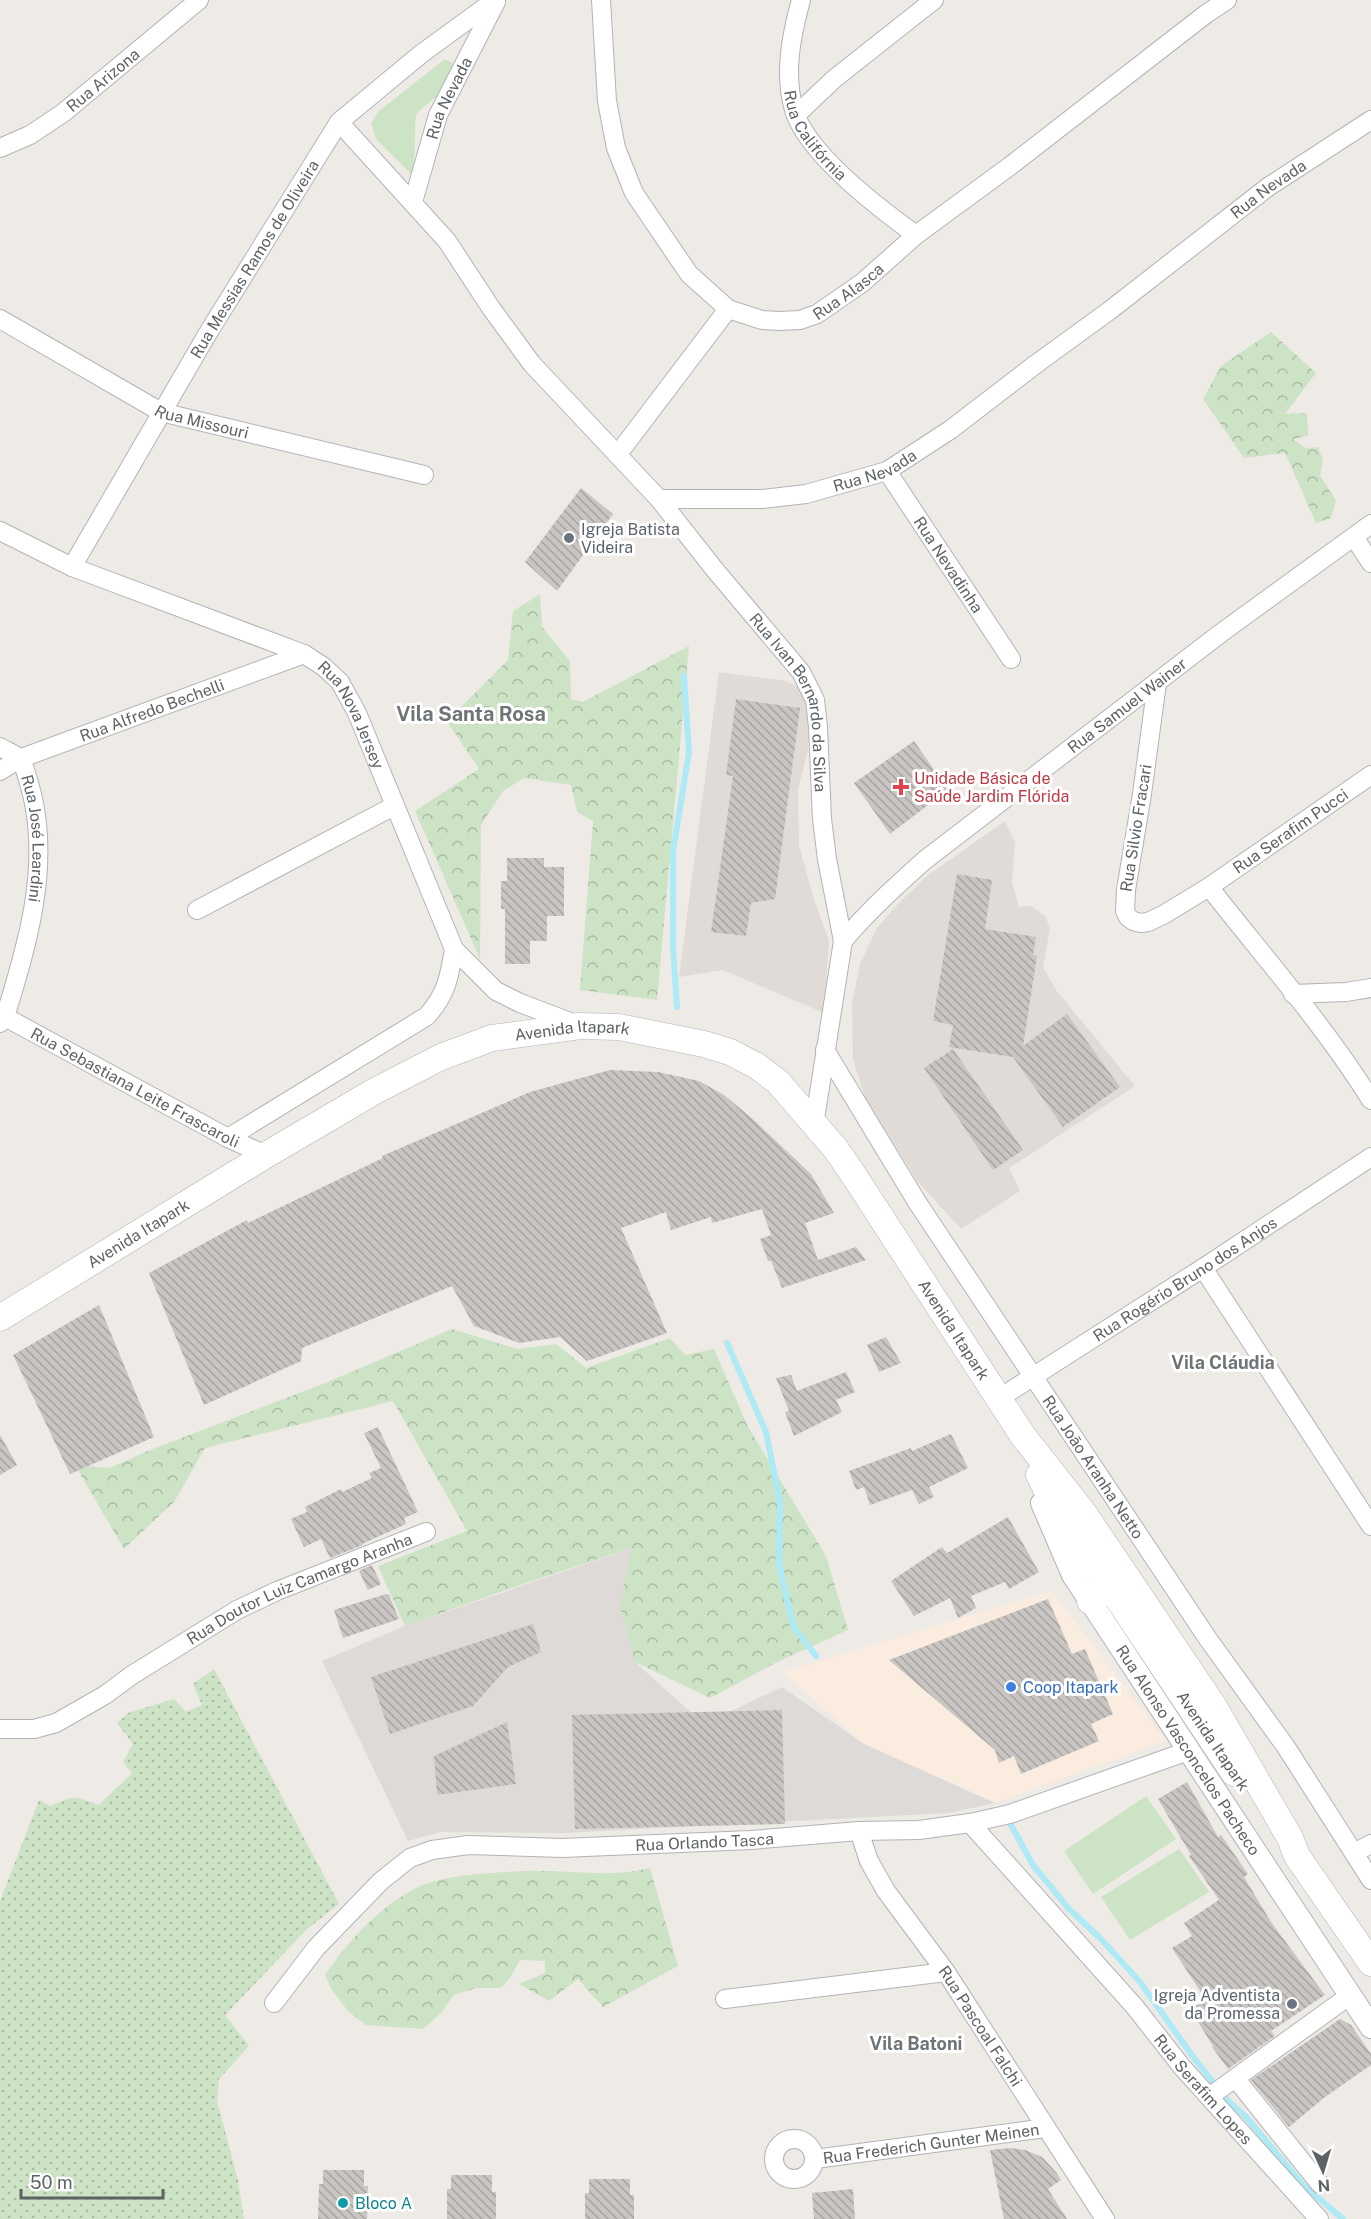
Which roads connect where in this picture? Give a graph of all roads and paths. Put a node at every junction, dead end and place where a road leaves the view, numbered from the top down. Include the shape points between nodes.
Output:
1 (199, 0) edge
2 (496, 0) edge
3 (602, 0) edge
4 (801, 0) edge
5 (934, 0) edge
6 (1227, 0) edge
7 (796, 115) junction
8 (1371, 120) edge
9 (339, 122) junction
10 (0, 148) edge
11 (412, 202) junction
12 (916, 235) junction
13 (728, 309) junction
14 (0, 319) edge
15 (161, 412) junction
16 (618, 454) junction
17 (887, 471) junction
18 (423, 476) dead end
19 (659, 499) junction
20 (1371, 524) edge
21 (0, 531) edge
22 (1354, 537) junction
23 (1371, 563) edge
24 (72, 567) junction
25 (304, 654) junction
26 (1011, 659) dead end
27 (1158, 683) junction
28 (0, 747) edge
29 (19, 759) junction
30 (0, 771) edge
31 (1371, 775) edge
32 (394, 806) junction
33 (1209, 887) junction
34 (197, 910) dead end
35 (843, 941) junction
36 (454, 949) junction
37 (477, 974) junction
38 (448, 983) junction
39 (1371, 988) edge
40 (1293, 994) junction
41 (3, 1020) edge
42 (580, 1026) junction
43 (825, 1050) junction
44 (1371, 1100) edge
45 (814, 1125) junction
46 (228, 1138) junction
47 (266, 1155) junction
48 (1371, 1156) edge
49 (1203, 1268) junction
50 (0, 1318) edge
51 (1033, 1376) junction
52 (998, 1399) junction
53 (1023, 1436) junction
54 (1371, 1526) edge
55 (426, 1532) dead end
56 (1108, 1588) junction
57 (0, 1729) edge
58 (1188, 1751) junction
59 (970, 1823) junction
60 (859, 1831) junction
61 (1371, 1844) edge
62 (1354, 1853) junction
63 (1371, 1880) edge
64 (1371, 1964) edge
65 (946, 1972) junction
66 (1349, 1996) junction
67 (725, 1999) dead end
68 (274, 2003) dead end
69 (1371, 2027) edge
70 (1233, 2081) junction
71 (1211, 2096) junction
72 (1046, 2128) junction
73 (815, 2159) dead end
74 (1320, 2184) dead end
75 (1105, 2219) edge
76 (1318, 2219) edge

1 - 10 street, Rua Arizona via 63,113 30,135
2 - 9 street, Rua Messias Ramos de Oliveira via 421,54
2 - 11 street, Rua Nevada via 438,115
3 - 13 street, Rua Alasca via 607,101 616,148 634,193 689,274
4 - 7 street, Rua Califórnia via 790,50
5 - 7 street via 834,79
6 - 12 street, Rua Alasca
7 - 12 street, Rua Califórnia via 814,145 837,170
8 - 17 street, Rua Nevada via 1268,187 950,430
9 - 11 street
9 - 15 street, Rua Messias Ramos de Oliveira
11 - 16 street via 447,241 532,364
12 - 13 street, Rua Alasca via 862,283 817,314 779,321
13 - 16 street
14 - 15 street, Rua Missouri
15 - 18 street, Rua Missouri
15 - 24 street, Rua Messias Ramos de Oliveira
16 - 19 street
17 - 19 street, Rua Nevada via 806,494 762,499
17 - 26 street, Rua Nevadinha
19 - 35 street, Rua Ivan Bernardo da Silva via 783,649 815,700 822,819
20 - 22 street, Rua Samuel Wainer
21 - 24 street, Rua Nova Jersey
22 - 23 street
22 - 27 street, Rua Samuel Wainer
24 - 25 street, Rua Nova Jersey
25 - 29 street, Rua Alfredo Bechelli
25 - 32 street, Rua Nova Jersey via 340,682 357,713
27 - 33 street, Rua Silvio Fracari via 1125,911 1133,921 1149,921
27 - 35 street, Rua Samuel Wainer via 925,860 879,900
28 - 29 street
29 - 30 street, Rua Alfredo Bechelli
29 - 41 street, Rua José Leardini via 34,805 38,882
31 - 33 street, Rua Serafim Pucci
32 - 34 street
32 - 36 street, Rua Nova Jersey
33 - 40 street
35 - 43 street
36 - 37 street, Rua Nova Jersey
36 - 38 street
37 - 38 street
37 - 42 street, Rua Nova Jersey via 496,991
38 - 46 street via 428,1016
39 - 40 street
40 - 44 street
41 - 46 street, Rua Sebastiana Leite Frascaroli
42 - 45 main road, Avenida Itapark via 619,1027 730,1052 778,1082
42 - 47 main road, Avenida Itapark via 492,1038 441,1057
43 - 45 street
43 - 51 street, Rua João Aranha Netto via 917,1202
45 - 52 main road, Avenida Itapark via 851,1171
46 - 47 street, Rua Sebastiana Leite Frascaroli
47 - 50 main road, Avenida Itapark
48 - 49 street, Rua Rogério Bruno dos Anjos
49 - 51 street, Rua Rogério Bruno dos Anjos
49 - 54 street
51 - 52 street, Rua Rogério Bruno dos Anjos
51 - 62 street, Rua João Aranha Netto
52 - 53 main road, Avenida Itapark
53 - 56 main road, Avenida Itapark via 1064,1523
53 - 56 main road, Avenida Itapark via 1083,1512
55 - 57 street, Rua Doutor Luiz Camargo Aranha via 237,1610 56,1723 34,1729
56 - 58 street, Rua Alonso Vasconcelos Pacheco
56 - 64 main road, Avenida Itapark via 1213,1705 1297,1856
58 - 59 street, Rua Orlando Tasca via 1010,1814
58 - 66 street, Rua Alonso Vasconcelos Pacheco
59 - 60 street, Rua Orlando Tasca via 919,1830
59 - 71 street, Rua Serafim Lopes
60 - 65 street, Rua Pascoal Falchi via 869,1861 886,1891
60 - 68 street, Rua Orlando Tasca via 751,1840 562,1848 468,1845 432,1850 410,1858 381,1881 316,1948
61 - 62 street
62 - 63 street, Rua João Aranha Netto
65 - 67 street
65 - 72 street, Rua Pascoal Falchi
66 - 69 street, Rua Alonso Vasconcelos Pacheco
66 - 70 street
70 - 71 street
70 - 74 street
71 - 76 street, Rua Serafim Lopes
72 - 73 street, Rua Frederich Gunter Meinen
72 - 75 street, Rua Pascoal Falchi

